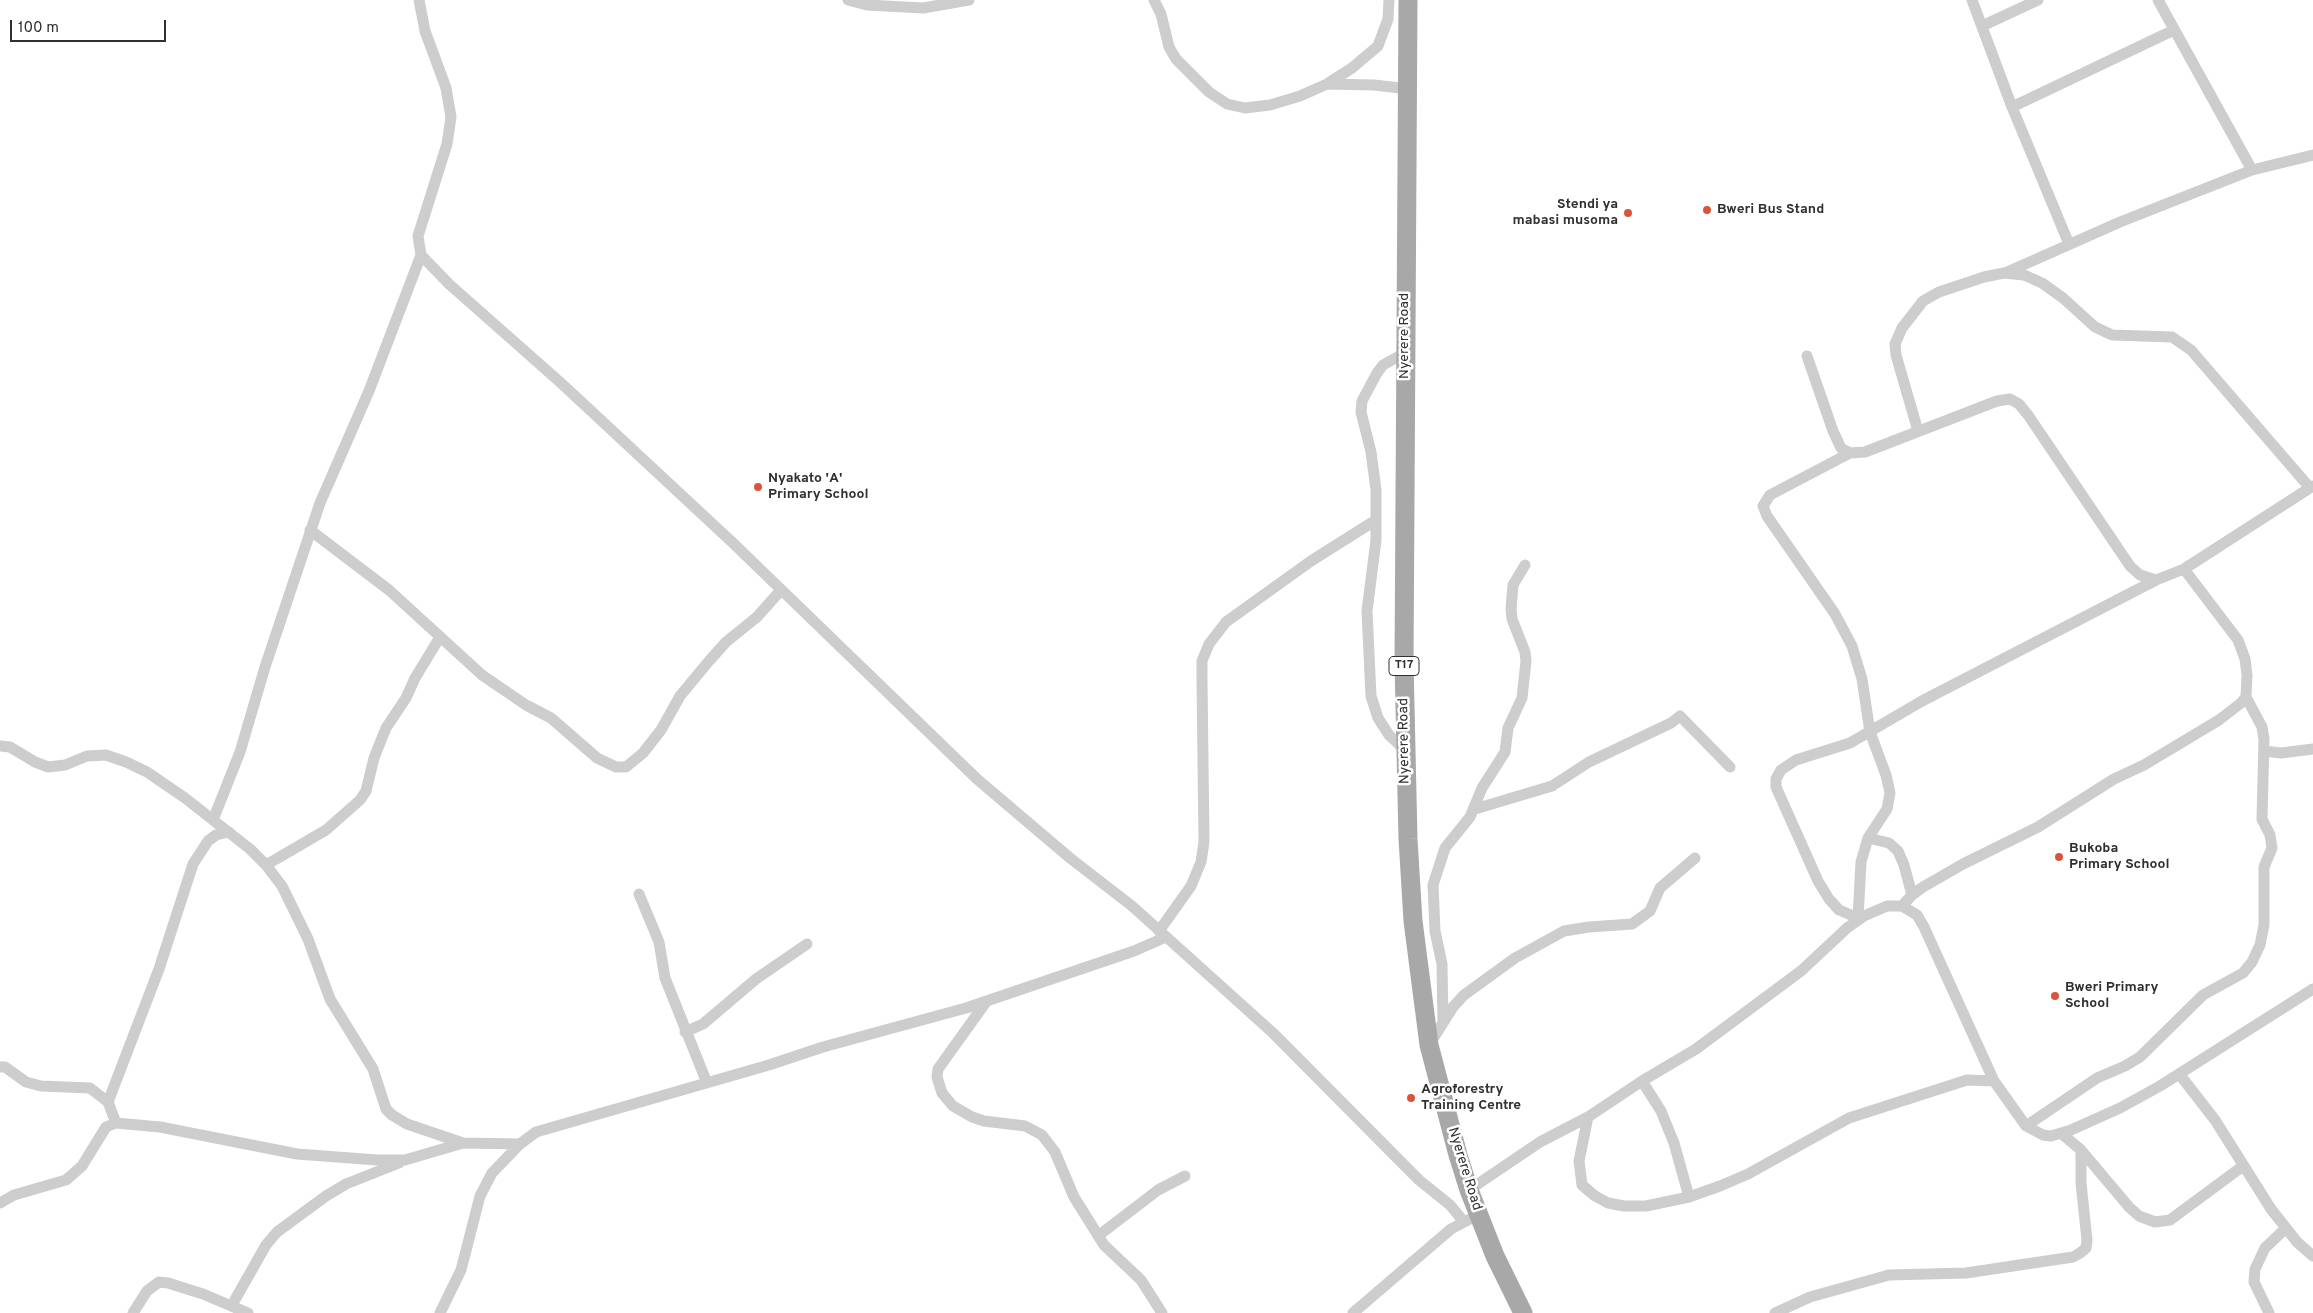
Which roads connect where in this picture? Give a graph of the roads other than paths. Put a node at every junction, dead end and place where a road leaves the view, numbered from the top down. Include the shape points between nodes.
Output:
1 (419, 0) edge
2 (848, 0) edge
3 (968, 0) edge
4 (1154, 0) edge
5 (1389, 0) edge
6 (1408, 0) edge
7 (1972, 0) edge
8 (2038, 0) edge
9 (2158, 0) edge
10 (922, 4) edge
11 (1982, 26) junction
12 (2174, 30) junction
13 (1327, 84) junction
14 (1409, 90) junction
15 (2012, 107) junction
16 (2313, 155) edge
17 (2252, 170) junction
18 (2070, 244) junction
19 (421, 255) junction
20 (2004, 273) junction
21 (1405, 353) junction
22 (1807, 356) dead end
23 (1918, 430) junction
24 (1850, 453) junction
25 (2311, 487) edge
26 (1376, 520) junction
27 (310, 530) junction
28 (1525, 565) dead end
29 (2184, 569) junction
30 (2156, 580) junction
31 (782, 590) junction
32 (440, 637) junction
33 (2246, 697) junction
34 (1870, 732) junction
35 (0, 746) edge
36 (2313, 749) edge
37 (1405, 750) junction
38 (2264, 751) junction
39 (1730, 767) dead end
40 (1475, 809) junction
41 (213, 820) junction
42 (229, 832) junction
43 (1868, 838) junction
44 (1695, 858) dead end
45 (266, 865) junction
46 (639, 894) dead end
47 (1912, 895) junction
48 (1902, 906) junction
49 (1858, 918) junction
50 (1847, 928) junction
51 (1163, 934) junction
52 (807, 944) dead end
53 (2313, 989) edge
54 (986, 1002) junction
55 (1443, 1022) junction
56 (686, 1032) junction
57 (1429, 1045) junction
58 (0, 1067) edge
59 (2180, 1075) junction
60 (1642, 1081) junction
61 (1994, 1081) junction
62 (707, 1083) junction
63 (108, 1102) junction
64 (1588, 1118) junction
65 (116, 1122) junction
66 (2026, 1126) junction
67 (2061, 1133) junction
68 (464, 1143) junction
69 (520, 1144) junction
70 (2081, 1150) junction
71 (405, 1160) junction
72 (2244, 1166) junction
73 (1185, 1176) dead end
74 (1469, 1190) junction
75 (1689, 1197) junction
76 (0, 1203) edge
77 (1471, 1218) junction
78 (2286, 1228) junction
79 (1098, 1236) junction
80 (2313, 1256) edge
81 (232, 1305) junction
82 (133, 1313) edge
83 (248, 1313) edge
84 (440, 1313) edge
85 (1162, 1313) edge
86 (1353, 1313) edge
87 (1523, 1313) edge
88 (1774, 1313) edge
89 (2269, 1313) edge

1 - 19 street via 425,31 446,88 451,117 447,144 418,236
2 - 10 street via 867,6
3 - 10 street
4 - 13 street via 1176,60 1209,92 1227,104 1245,108 1270,105
5 - 13 street via 1388,19 1378,46
6 - 14 main road, Nyerere Road / T17
7 - 11 street
8 - 11 street
9 - 12 street
11 - 15 street
12 - 15 street
12 - 17 street
13 - 14 street
14 - 21 main road, Nyerere Road / T17
15 - 18 street
16 - 17 street
17 - 18 street
18 - 20 street
19 - 27 street
19 - 31 street
20 - 23 street via 1939,292 1923,301 1902,328 1895,344 1896,355
20 - 25 street via 2024,275 2042,283 2095,327 2112,336 2172,337 2191,350
21 - 26 street via 1383,366 1362,400 1361,412 1376,490
21 - 37 main road, Nyerere Road / T17
22 - 24 street via 1833,431 1841,448
23 - 24 street via 1865,452
23 - 30 street via 1997,401 2010,399 2019,404 2130,566 2140,575
24 - 34 street via 1770,495 1763,506 1835,614 1852,646 1862,679
25 - 29 street
26 - 37 street via 1367,611 1371,696 1378,718 1389,735
26 - 51 street via 1311,561 1226,622 1209,644 1202,662 1204,842 1190,886
27 - 32 street via 389,590
27 - 41 street via 237,759
28 - 40 street via 1513,585 1510,609 1525,652 1522,698 1508,728 1505,752 1482,788
29 - 30 street
29 - 33 street via 2238,640 2245,659
30 - 34 street via 1922,701
31 - 32 street via 713,656 680,696 655,738 626,767 616,767 597,758 551,718 482,675
31 - 51 street via 977,779
32 - 45 street via 386,728 366,791 360,800 326,830
33 - 38 street via 2262,727
33 - 47 street via 2232,712 2144,765
34 - 43 street via 1890,793 1887,809
34 - 49 street via 1839,748 1796,760 1781,770 1776,779 1787,816 1829,899 1839,910
35 - 41 street via 10,747 48,767 65,765 87,756 106,755 147,772
36 - 38 street
37 - 57 main road, Nyerere Road / T17 via 1413,921
38 - 66 street via 2262,819 2272,848 2264,867 2264,925 2252,962 2243,973 2203,995 2140,1057 2098,1078
39 - 40 street via 1680,716 1589,762 1552,786
40 - 55 street via 1445,848 1433,885 1435,931 1442,964
41 - 42 street
42 - 45 street
42 - 63 street via 208,841 193,864 159,968
43 - 47 street via 1888,843 1898,851
43 - 49 street via 1860,862
44 - 55 street via 1660,888 1650,911 1641,918 1625,926 1588,927 1550,937 1464,995
45 - 68 street via 282,886 308,939 330,999 373,1069 386,1109 407,1124
46 - 56 street via 659,942 665,978
47 - 48 street
48 - 50 street via 1887,906
48 - 61 street via 1917,915 1924,927
49 - 50 street
50 - 60 street via 1802,971 1762,1001 1696,1049
51 - 54 street via 1134,951
51 - 77 street via 1273,1033 1419,1180
52 - 56 street via 756,979 703,1024
53 - 59 street
54 - 62 street
54 - 79 street via 938,1069 942,1093 953,1106 972,1117 1025,1126 1042,1135 1055,1152 1074,1198
55 - 57 street
56 - 62 street
57 - 74 main road, Nyerere Road / T17
58 - 63 street via 40,1086 90,1088
59 - 67 street via 2120,1108
59 - 72 street
60 - 64 street
60 - 75 street via 1661,1111 1674,1143
61 - 66 street
61 - 75 street via 1968,1080 1849,1118 1748,1174
62 - 69 street via 560,1124 536,1132
63 - 65 street
64 - 74 street via 1540,1142
64 - 75 street via 1579,1170 1582,1185 1595,1196 1624,1206 1646,1206
65 - 71 street via 160,1127 297,1154
65 - 76 street via 106,1127 82,1166 66,1180 14,1195
66 - 67 street via 2042,1135
67 - 70 street
68 - 69 street
68 - 71 street
69 - 84 street via 492,1173 480,1196 461,1270
70 - 72 street via 2129,1207 2139,1216 2155,1222 2170,1220
70 - 88 street via 2087,1240 2086,1248 2080,1254 1966,1273 1889,1275 1810,1297
71 - 81 street via 346,1184 277,1232 266,1244
72 - 78 street
73 - 79 street via 1158,1190
74 - 77 main road, Nyerere Road / T17
77 - 86 street via 1451,1229
77 - 87 main road, Nyerere Road / T17 via 1495,1256
78 - 80 street
78 - 89 street via 2265,1248 2255,1269 2254,1282
79 - 85 street via 1140,1280
81 - 82 street via 159,1282 147,1291
81 - 83 street

